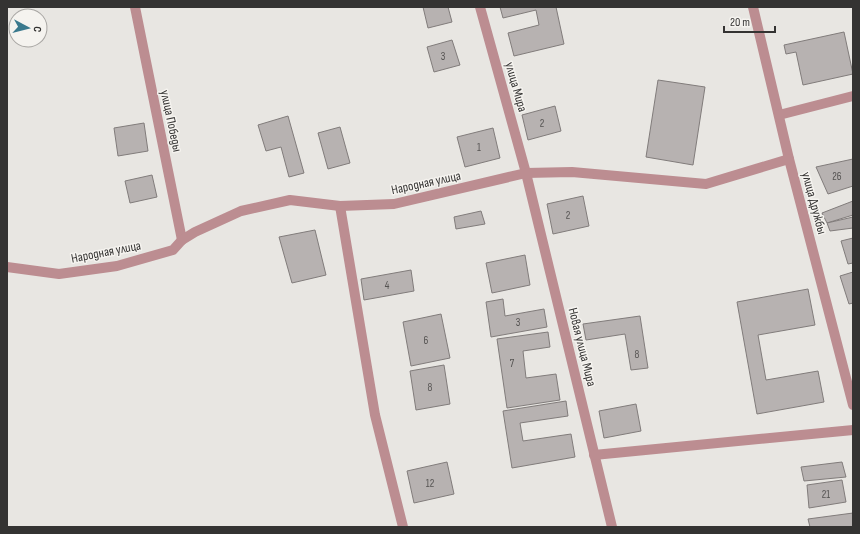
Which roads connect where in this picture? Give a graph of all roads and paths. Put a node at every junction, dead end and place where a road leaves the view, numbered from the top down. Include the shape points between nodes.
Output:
1 (135, 7) edge
2 (480, 7) edge
3 (753, 7) edge
4 (853, 96) edge
5 (779, 115) junction
6 (789, 159) junction
7 (526, 173) junction
8 (340, 206) junction
9 (182, 240) junction
10 (7, 267) edge
11 (853, 405) edge
12 (853, 430) edge
13 (594, 455) junction
14 (403, 527) edge
15 (612, 527) edge

1 - 9 street, улица Победы
2 - 7 street, улица Мира
3 - 5 street, улица Дружбы
4 - 5 street
5 - 6 street, улица Дружбы
6 - 7 street, Народная улица via 706,184 572,172
6 - 11 street, улица Дружбы
7 - 8 street, Народная улица via 394,204
7 - 13 street, Новая улица Мира
8 - 9 street, Народная улица via 290,200 241,212
8 - 14 street via 375,415
9 - 10 street, Народная улица via 173,250 116,266 59,274
12 - 13 street
13 - 15 street, Новая улица Мира

